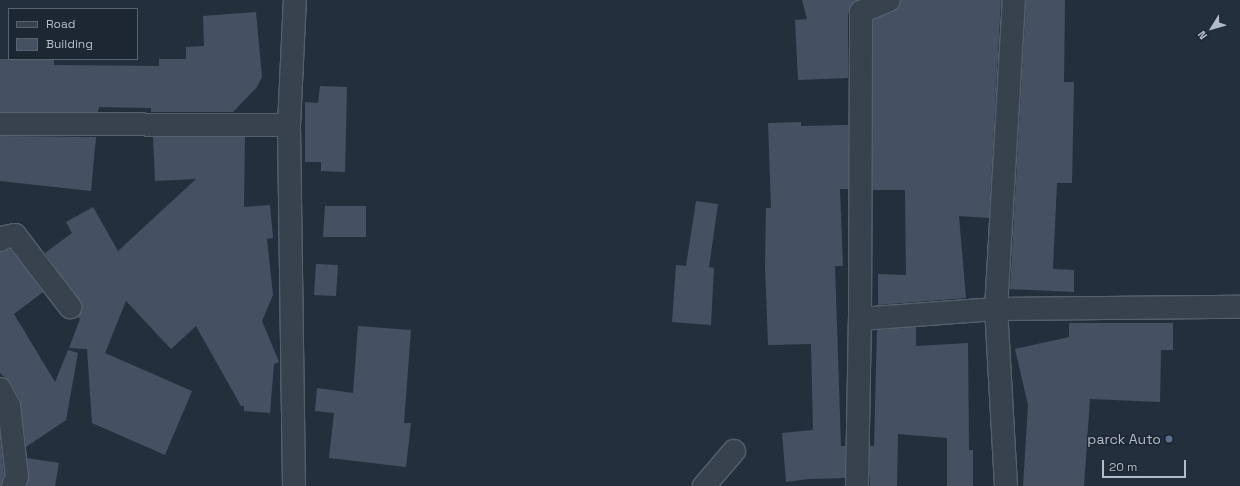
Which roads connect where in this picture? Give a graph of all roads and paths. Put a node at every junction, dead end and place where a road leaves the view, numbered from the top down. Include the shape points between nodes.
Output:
1 (295, 0) edge
2 (889, 0) edge
3 (1014, 0) edge
4 (0, 124) edge
5 (289, 125) junction
6 (0, 240) edge
7 (70, 307) dead end
8 (1240, 307) edge
9 (996, 309) junction
10 (860, 319) junction
11 (0, 390) edge
12 (734, 452) dead end
13 (13, 486) edge
14 (294, 486) edge
15 (704, 486) edge
16 (858, 486) edge
17 (1006, 486) edge

1 - 5 street
2 - 10 street via 861,12
3 - 9 street
4 - 5 street
5 - 14 street
6 - 7 street via 15,235
8 - 9 street
9 - 10 street
9 - 17 street
10 - 16 street
11 - 13 street via 9,406 17,477
12 - 15 street

